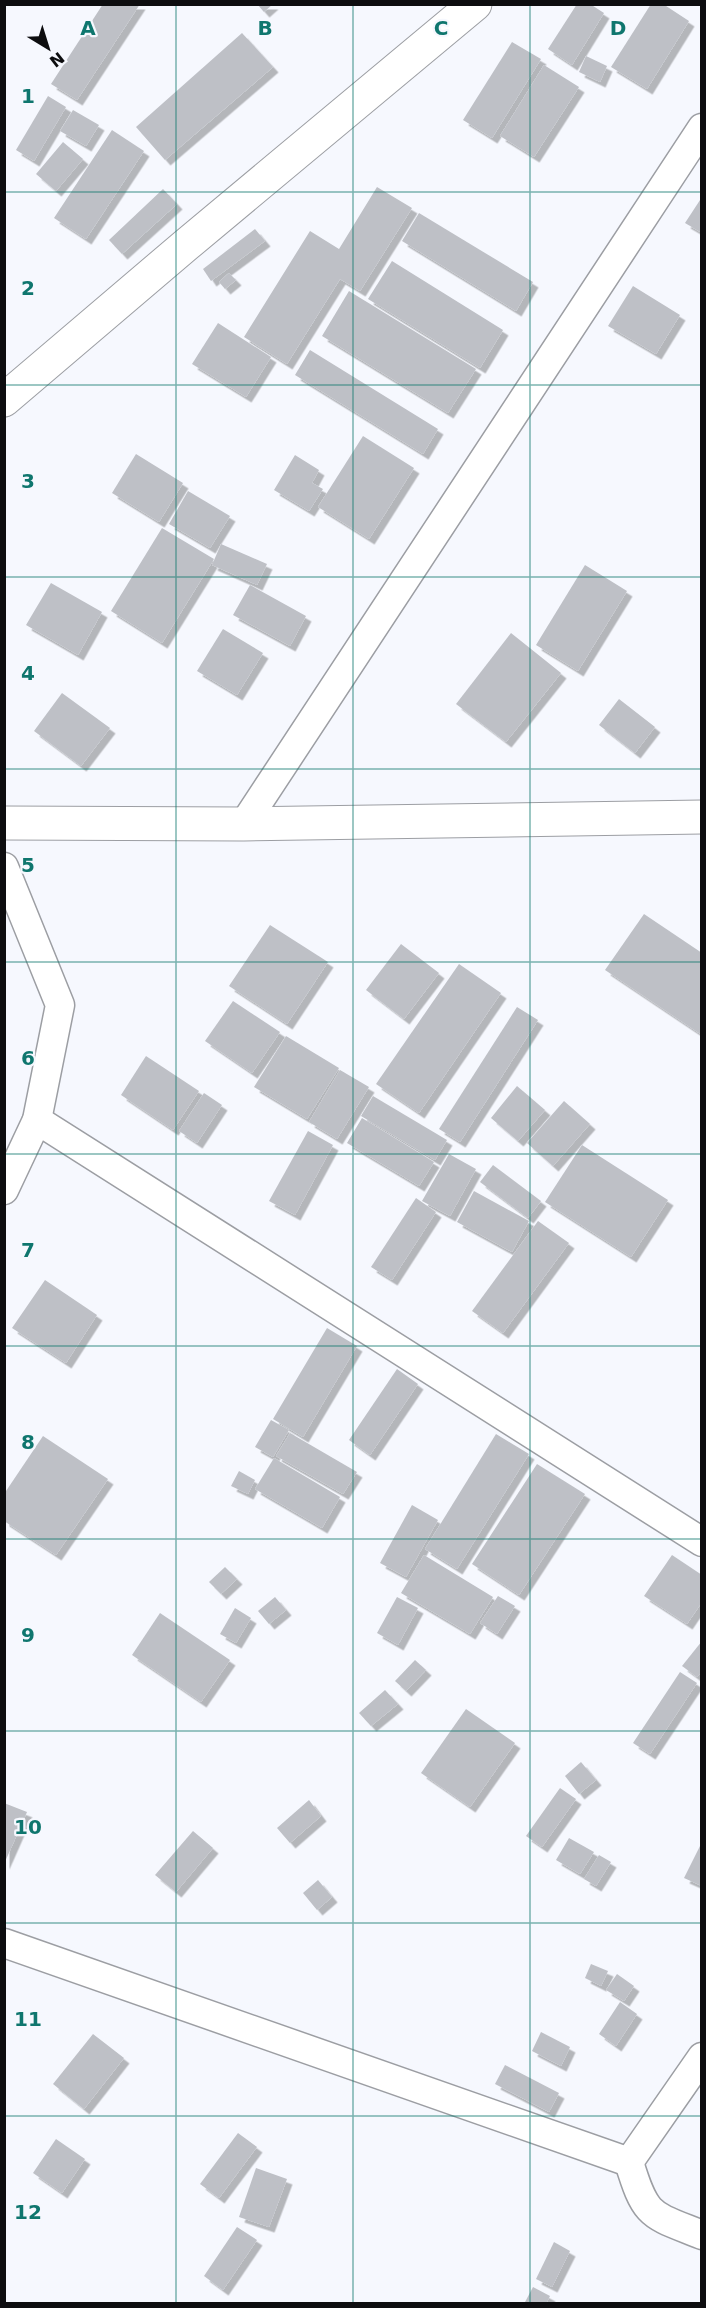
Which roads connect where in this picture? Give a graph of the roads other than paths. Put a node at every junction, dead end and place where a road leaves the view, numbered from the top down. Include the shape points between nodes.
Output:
1 (476, 4) edge
2 (702, 129) edge
3 (4, 400) edge
4 (702, 817) edge
5 (4, 823) edge
6 (244, 824) junction
7 (4, 867) edge
8 (37, 1120) junction
9 (4, 1190) edge
10 (702, 1542) edge
11 (4, 1943) edge
12 (702, 2057) edge
13 (629, 2162) junction
14 (702, 2235) edge

1 - 3 street
2 - 6 street
4 - 6 street
5 - 6 street
7 - 8 street via 60,1005
8 - 9 street
8 - 10 street
11 - 13 street
12 - 13 street
13 - 14 street via 640,2197 654,2216

